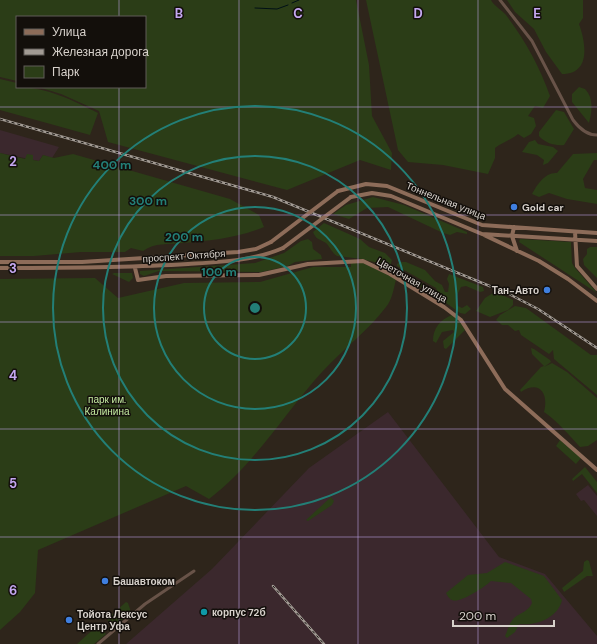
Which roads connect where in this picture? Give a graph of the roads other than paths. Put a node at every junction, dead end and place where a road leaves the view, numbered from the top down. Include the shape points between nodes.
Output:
1 (500, 0) edge
2 (597, 135) edge
3 (338, 191) joint
4 (351, 198) joint
5 (514, 228) junction
6 (575, 232) junction
7 (597, 233) edge
8 (482, 234) junction
9 (512, 236) junction
10 (575, 239) junction
11 (597, 241) edge
12 (517, 251) junction
13 (0, 262) edge
14 (0, 268) edge
15 (135, 268) junction
16 (597, 289) edge
17 (597, 301) edge
18 (597, 470) edge
19 (194, 571) dead end
20 (98, 644) edge

1 - 2 street via 532,41 573,120 580,129
3 - 5 main road, Тоннельная улица via 366,184 387,186 482,225
3 - 13 main road, проспект Октября, bridge via 271,242 256,249 82,262
4 - 8 main road, Тоннельная улица via 372,193 391,196
4 - 15 main road, проспект Октября, bridge via 283,248 265,256 234,261
5 - 6 main road, Тоннельная улица
5 - 9 main road
6 - 7 main road, Тоннельная улица
6 - 10 main road
8 - 9 main road, Тоннельная улица
8 - 12 main road
9 - 10 main road, Тоннельная улица
9 - 12 main road
10 - 11 main road, Тоннельная улица
10 - 16 main road via 577,266
12 - 17 main road via 568,279
14 - 15 main road, проспект Октября
15 - 18 main road, Цветочная улица via 138,280 166,276 259,275 308,264 362,261 390,274 444,307 460,320 505,389
19 - 20 street via 144,604

